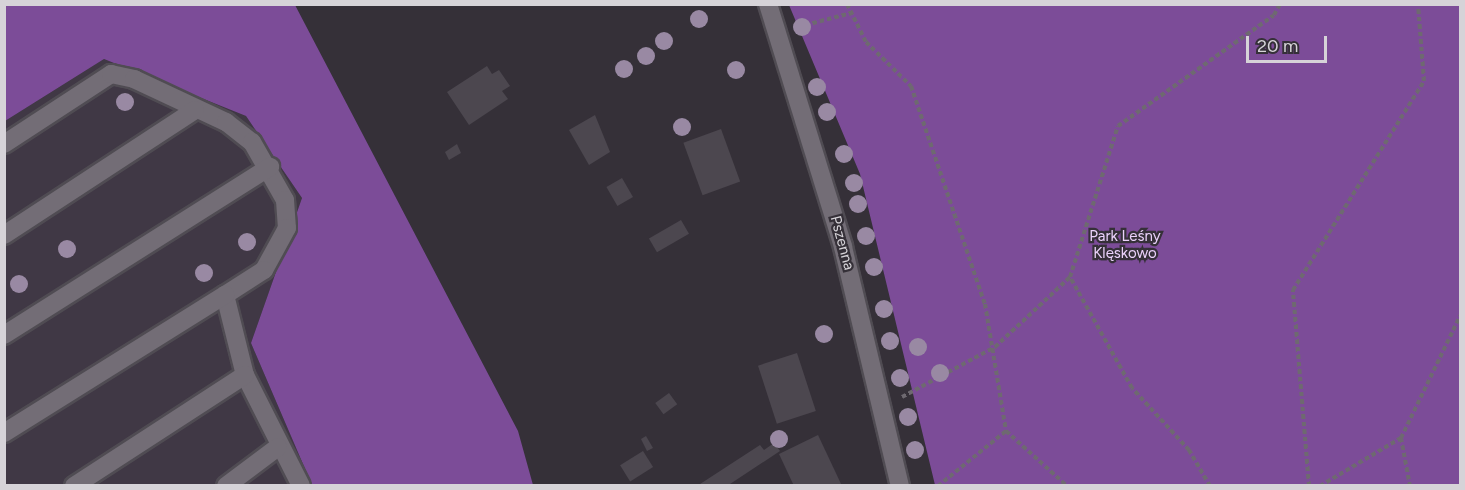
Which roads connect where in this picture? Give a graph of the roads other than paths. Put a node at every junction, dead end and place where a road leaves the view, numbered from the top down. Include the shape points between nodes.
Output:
1 (768, 4) edge
2 (195, 110) junction
3 (4, 144) edge
4 (270, 167) junction
5 (4, 236) edge
6 (225, 296) junction
7 (4, 335) edge
8 (245, 375) junction
9 (4, 433) edge
10 (278, 447) junction
11 (74, 486) edge
12 (226, 486) edge
13 (301, 486) edge
14 (900, 486) edge

1 - 14 street, Pszenna via 819,161 885,406
2 - 3 street via 134,79 111,74
2 - 4 street via 243,135
2 - 5 street
4 - 6 street via 285,200 287,228 264,270
4 - 7 street
6 - 8 street
6 - 9 street
8 - 10 street
8 - 11 street
10 - 12 street
10 - 13 street

